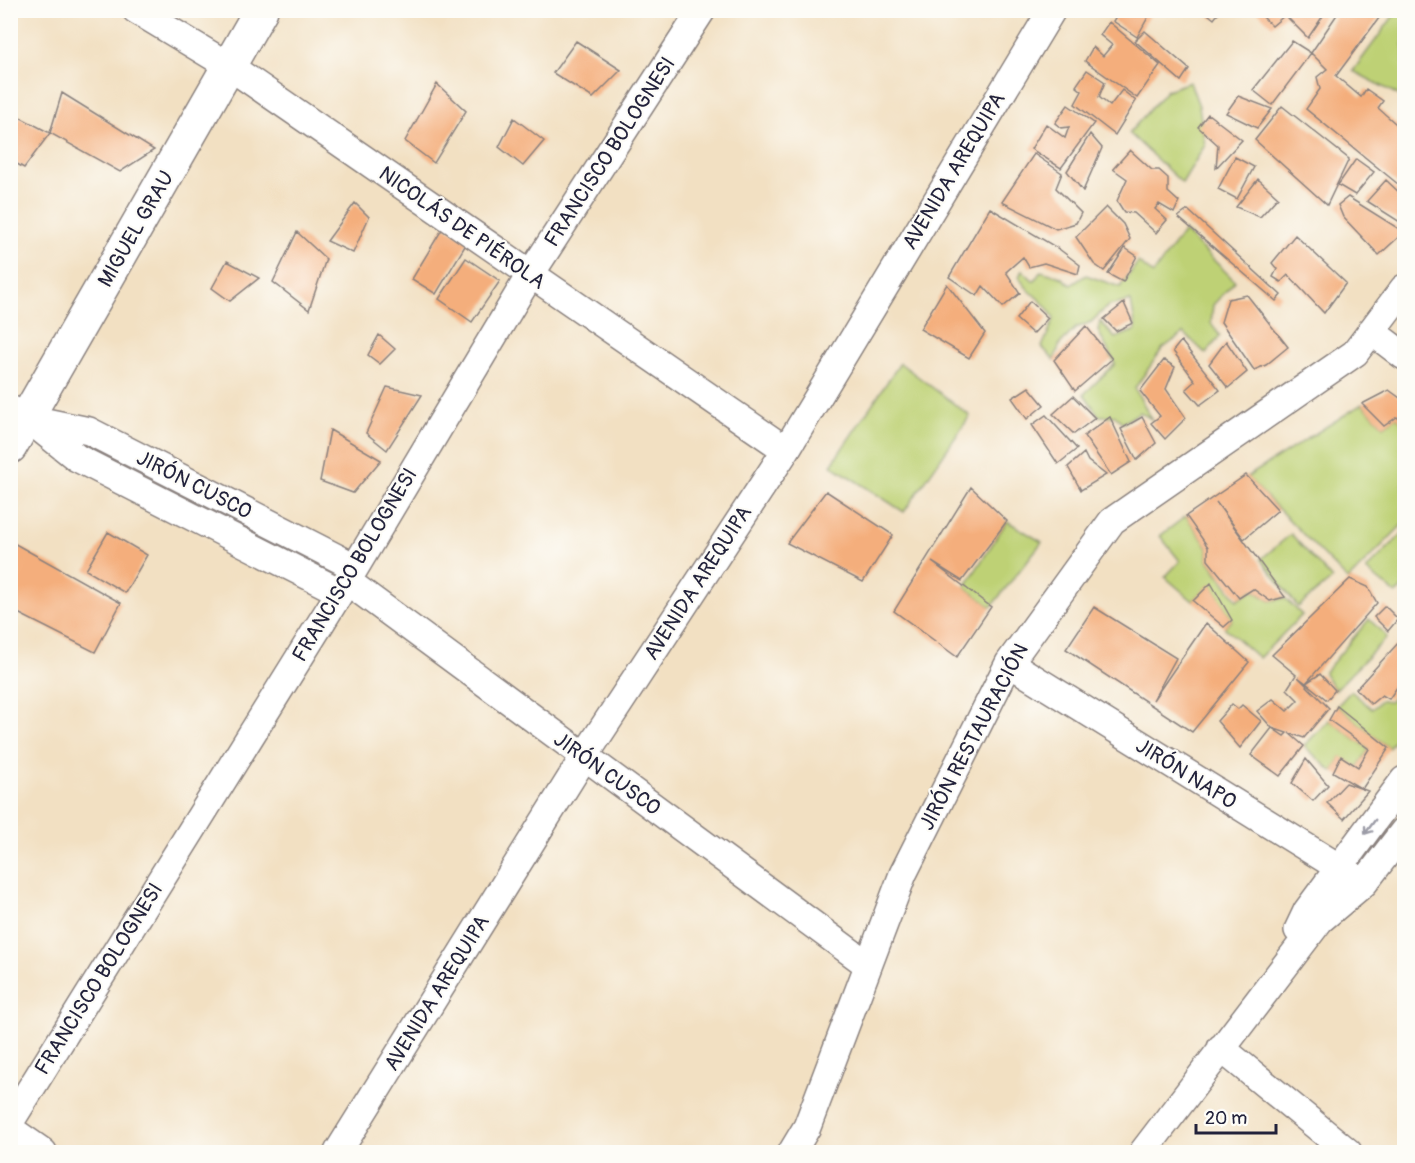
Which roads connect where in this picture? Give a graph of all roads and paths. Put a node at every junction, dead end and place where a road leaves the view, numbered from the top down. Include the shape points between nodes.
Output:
1 (136, 10) edge
2 (261, 10) edge
3 (702, 10) edge
4 (1043, 13) edge
5 (229, 66) junction
6 (530, 275) junction
7 (1404, 288) edge
8 (1371, 331) junction
9 (1404, 356) edge
10 (19, 413) edge
11 (10, 447) edge
12 (786, 450) junction
13 (347, 580) junction
14 (1009, 663) junction
15 (584, 757) junction
16 (1404, 780) edge
17 (1404, 831) edge
18 (1339, 869) junction
19 (1364, 883) junction
20 (868, 965) junction
21 (1278, 973) junction
22 (1221, 1048) junction
23 (10, 1122) edge
24 (10, 1129) edge
25 (43, 1152) edge
26 (338, 1152) edge
27 (792, 1152) edge
28 (1143, 1152) edge
29 (1348, 1152) edge

1 - 5 street, NICOLÁS DE PIÉROLA
2 - 5 street, MIGUEL GRAU
3 - 6 street, FRANCISCO BOLOGNESI
4 - 12 street, AVENIDA AREQUIPA
5 - 6 street, NICOLÁS DE PIÉROLA
5 - 10 street, MIGUEL GRAU
6 - 12 street, NICOLÁS DE PIÉROLA
6 - 13 street, FRANCISCO BOLOGNESI
7 - 8 street, JIRÓN RESTAURACIÓN
8 - 9 street
8 - 14 street, JIRÓN RESTAURACIÓN via 1355,354 1112,521
10 - 11 street, MIGUEL GRAU
10 - 13 street, JIRÓN CUSCO via 88,431
12 - 15 street, AVENIDA AREQUIPA
13 - 15 street, JIRÓN CUSCO
13 - 23 street, FRANCISCO BOLOGNESI
14 - 18 street, JIRÓN NAPO
14 - 20 street, JIRÓN RESTAURACIÓN via 903,874
15 - 20 street, JIRÓN CUSCO
15 - 26 street, AVENIDA AREQUIPA
16 -> 18 street
17 - 19 street
18 - 19 street, JIRÓN NAPO
18 - 21 street via 1307,911
19 - 21 street via 1320,920
20 - 27 street, JIRÓN RESTAURACIÓN via 807,1126
21 - 22 street
22 - 28 street
22 - 29 street
24 - 25 street

